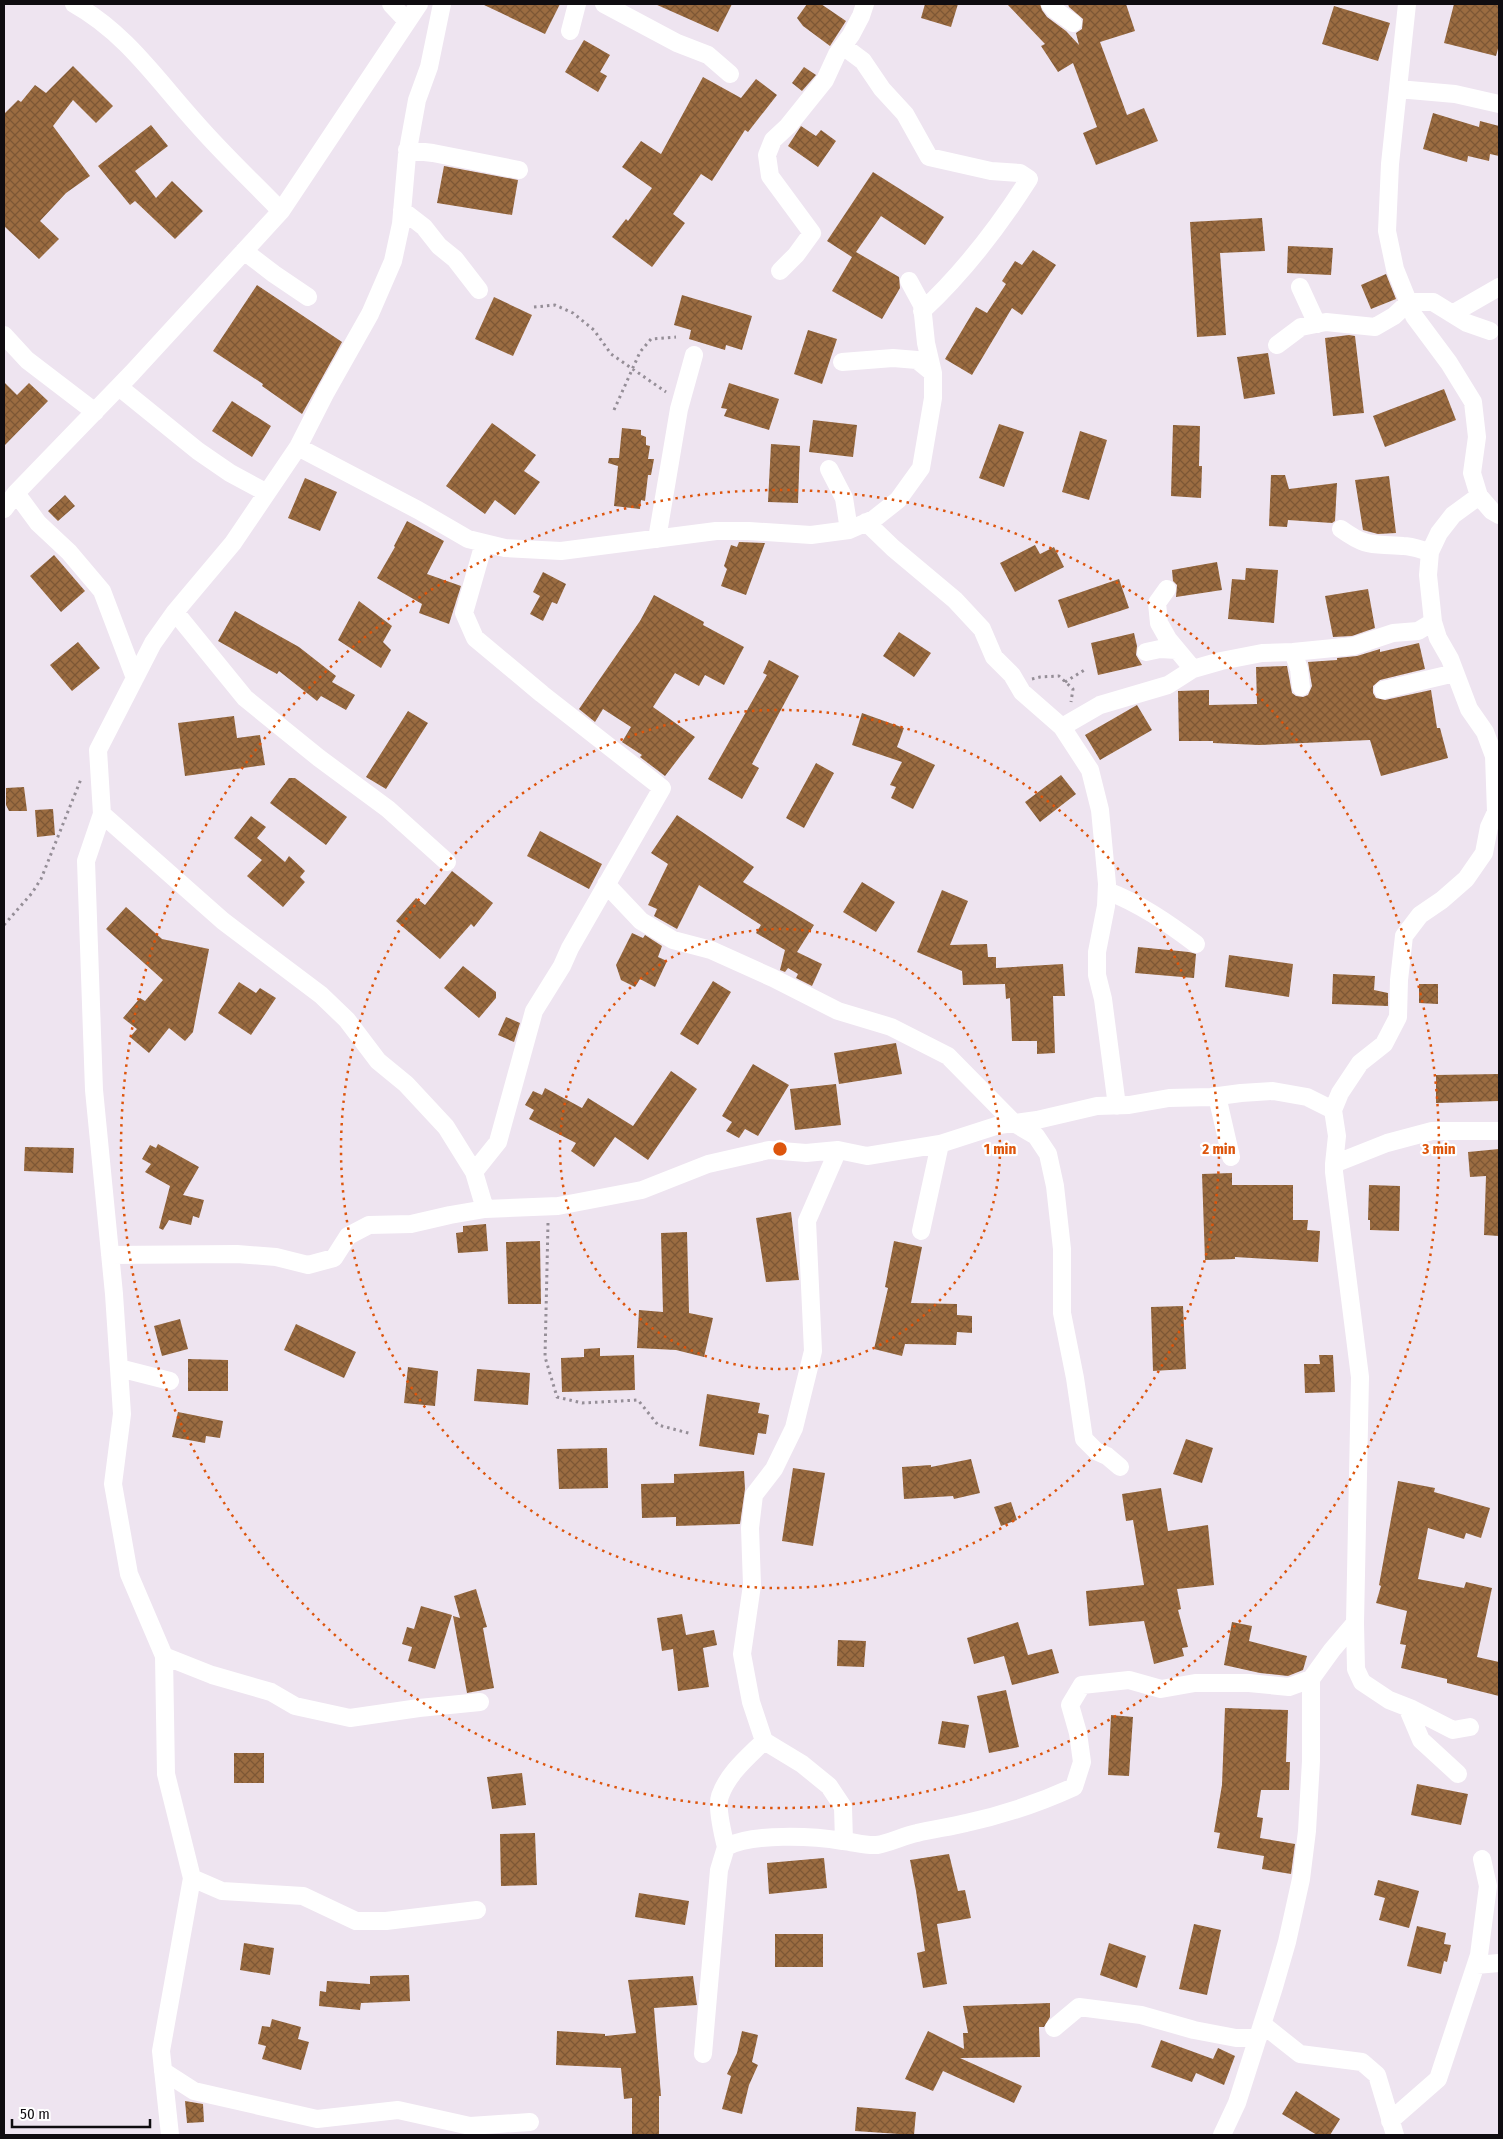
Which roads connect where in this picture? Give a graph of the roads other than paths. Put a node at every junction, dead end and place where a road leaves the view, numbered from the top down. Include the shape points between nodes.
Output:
1 (74, 4) edge
2 (391, 4) edge
3 (419, 4) edge
4 (442, 4) edge
5 (577, 4) edge
6 (865, 4) edge
7 (1050, 4) edge
8 (1407, 4) edge
9 (612, 5) edge
10 (407, 21) junction
11 (1073, 22) dead end
12 (570, 31) dead end
13 (843, 46) junction
14 (730, 74) dead end
15 (1398, 88) junction
16 (1499, 104) edge
17 (407, 150) junction
18 (519, 170) dead end
19 (402, 210) junction
20 (281, 211) junction
21 (244, 251) junction
22 (780, 271) dead end
23 (909, 281) dead end
24 (1499, 286) edge
25 (1300, 287) dead end
26 (479, 290) dead end
27 (308, 296) dead end
28 (1408, 302) junction
29 (922, 311) junction
30 (1452, 314) junction
31 (1317, 324) junction
32 (1490, 330) dead end
33 (4, 335) edge
34 (1278, 344) dead end
35 (694, 355) dead end
36 (842, 362) dead end
37 (933, 373) junction
38 (119, 387) junction
39 (95, 412) junction
40 (298, 448) junction
41 (829, 469) dead end
42 (16, 493) junction
43 (267, 493) junction
44 (1479, 496) junction
45 (4, 509) edge
46 (1499, 515) edge
47 (866, 522) junction
48 (1341, 529) dead end
49 (849, 530) junction
50 (657, 539) junction
51 (484, 543) junction
52 (1430, 552) junction
53 (1167, 589) dead end
54 (175, 612) junction
55 (1433, 622) junction
56 (1177, 650) junction
57 (1146, 652) dead end
58 (1293, 652) junction
59 (1193, 670) junction
60 (1455, 673) junction
61 (134, 678) junction
62 (1301, 687) dead end
63 (1383, 690) dead end
64 (1062, 727) junction
65 (102, 814) junction
66 (447, 862) dead end
67 (606, 884) junction
68 (1107, 891) junction
69 (1196, 944) dead end
70 (1217, 1096) junction
71 (1117, 1106) junction
72 (1333, 1110) junction
73 (1014, 1123) junction
74 (1499, 1130) edge
75 (940, 1144) junction
76 (838, 1150) junction
77 (1231, 1157) dead end
78 (1334, 1164) junction
79 (474, 1172) junction
80 (485, 1210) junction
81 (921, 1231) dead end
82 (110, 1255) junction
83 (119, 1368) junction
84 (170, 1381) dead end
85 (1120, 1467) dead end
86 (1355, 1623) junction
87 (164, 1656) junction
88 (1311, 1680) junction
89 (480, 1702) dead end
90 (1407, 1707) junction
91 (1470, 1727) dead end
92 (764, 1741) junction
93 (1458, 1774) dead end
94 (844, 1841) junction
95 (726, 1847) junction
96 (1482, 1859) dead end
97 (192, 1878) junction
98 (477, 1910) dead end
99 (1499, 1963) edge
100 (1476, 1965) junction
101 (1054, 2028) dead end
102 (1260, 2031) junction
103 (703, 2054) dead end
104 (163, 2071) junction
105 (530, 2122) dead end
106 (1392, 2128) edge
107 (170, 2135) edge
108 (1222, 2135) edge

1 - 20 street via 116,33 149,66 196,123
2 - 10 street
3 - 10 street
4 - 17 street
5 - 12 street
6 - 13 street
7 - 11 street
8 - 15 street
9 - 14 street via 677,43 708,56
10 - 20 street
13 - 22 street via 826,80 773,140 767,155 770,176 812,233
13 - 29 street via 863,61 905,114 929,157 992,171 1020,173 1030,179 983,243
15 - 16 street via 1455,94
15 - 28 street via 1387,231 1395,269
17 - 18 street
17 - 19 street
19 - 26 street via 455,259
19 - 40 street via 393,261 378,296
20 - 21 street
21 - 27 street
21 - 38 street
23 - 29 street
24 - 30 street
25 - 31 street
28 - 30 street via 1433,302
28 - 31 street via 1394,316 1375,327
28 - 44 street via 1414,316 1473,402 1478,437 1472,473
29 - 37 street
30 - 32 street
31 - 34 street via 1302,327
33 - 39 street via 27,360
35 - 50 street via 681,401
36 - 37 street via 894,358 917,360
37 - 47 street via 933,398 921,468 898,500
38 - 39 street
38 - 43 street via 198,451
39 - 42 street
40 - 43 street
40 - 51 street via 468,539
41 - 49 street via 844,498
42 - 45 street
42 - 61 street via 38,523 69,552 102,591
43 - 54 street via 233,543
44 - 46 street
44 - 52 street via 1453,516
47 - 49 street
47 - 64 street via 955,600 982,629 994,657 1028,697
48 - 52 street via 1357,541 1374,546 1404,546
49 - 50 street via 811,535 716,531
50 - 51 street via 561,551 505,548
51 - 67 street via 464,613 475,638 662,788
52 - 55 street via 1428,575
53 - 56 street via 1157,602 1159,623
54 - 61 street
54 - 66 street via 245,698 388,809
55 - 58 street via 1418,631 1393,633 1354,646
55 - 60 street
56 - 57 street
56 - 59 street
58 - 59 street via 1262,653
58 - 62 street
59 - 64 street via 1168,685 1100,705
60 - 63 street
60 - 72 street via 1494,756 1496,812 1484,853 1466,878 1420,915 1404,936 1398,1017 1384,1044 1360,1062
61 - 65 street via 98,750
64 - 68 street via 1090,770 1097,792
65 - 79 street via 223,921 321,995 347,1020 378,1061 406,1084 446,1127
65 - 82 street via 86,861 94,1090
67 - 73 street via 641,921 673,940 711,950 838,1011 891,1027 948,1056
67 - 79 street via 534,1011 498,1142
68 - 69 street via 1150,913
68 - 71 street via 1097,952 1097,975
70 - 71 street via 1170,1098
70 - 72 street via 1273,1091 1306,1097
70 - 77 street
71 - 73 street via 1097,1106
72 - 78 street via 1337,1136
73 - 75 street
73 - 85 street via 1036,1136 1048,1154 1062,1249 1062,1313 1076,1378 1084,1439
74 - 78 street via 1432,1131 1386,1143
75 - 76 street via 867,1156
75 - 81 street
76 - 80 street via 806,1153 769,1150 708,1164 642,1190 549,1206
76 - 92 street via 807,1221 813,1351 794,1428 774,1469 754,1495 750,1528 752,1585 742,1654 751,1702
78 - 86 street via 1360,1377
79 - 80 street
80 - 82 street via 411,1224 369,1225 348,1236 334,1258 308,1265 276,1256 237,1254
82 - 83 street
83 - 84 street
83 - 87 street via 122,1414 112,1484 128,1574
86 - 88 street
86 - 90 street via 1356,1669 1362,1682 1389,1700
87 - 89 street via 212,1675 271,1692 295,1706 350,1718
87 - 97 street via 166,1774
88 - 94 street via 1289,1686 1195,1683 1161,1689 1129,1680 1082,1685 1070,1705 1082,1762 1074,1787 1011,1812 878,1845
88 - 102 street via 1311,1761 1302,1879
90 - 91 street via 1453,1730
90 - 93 street via 1421,1740
92 - 94 street via 802,1764 829,1786 843,1807
92 - 95 street via 733,1772 719,1798
94 - 95 street via 770,1838 737,1841
95 - 103 street via 719,1870
96 - 100 street via 1488,1886
97 - 98 street via 222,1891 303,1896 356,1921 386,1921
97 - 104 street via 161,2051
99 - 100 street
100 - 106 street via 1438,2079
101 - 102 street via 1079,2007 1141,2015 1236,2038
102 - 106 street via 1300,2054 1362,2062 1377,2075
102 - 108 street via 1237,2103
104 - 105 street via 194,2091 316,2119 398,2110 470,2126
104 - 107 street

